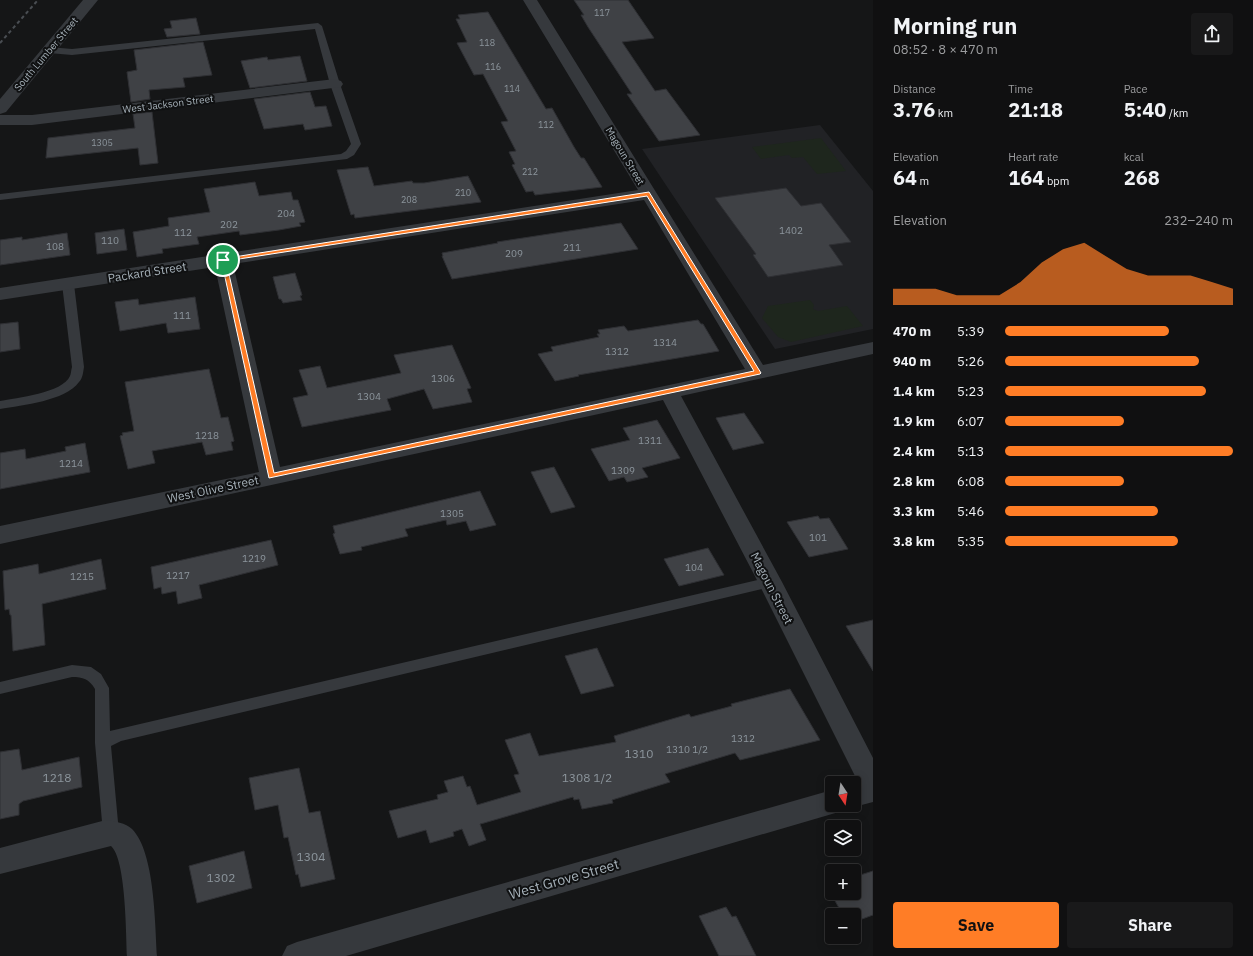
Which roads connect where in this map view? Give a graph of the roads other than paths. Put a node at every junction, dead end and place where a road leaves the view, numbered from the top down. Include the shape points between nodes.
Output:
1 (91, 0) edge
2 (530, 0) edge
3 (49, 50) junction
4 (335, 84) junction
5 (0, 109) edge
6 (0, 120) edge
7 (649, 194) junction
8 (0, 197) edge
9 (223, 260) junction
10 (68, 284) junction
11 (0, 294) edge
12 (873, 348) edge
13 (758, 373) junction
14 (669, 392) junction
15 (0, 405) edge
16 (271, 476) junction
17 (0, 535) edge
18 (770, 582) junction
19 (0, 688) edge
20 (103, 743) junction
21 (873, 785) edge
22 (873, 790) edge
23 (861, 793) edge
24 (825, 804) edge
25 (112, 833) junction
26 (0, 861) edge
27 (142, 956) edge
28 (297, 956) edge

1 - 3 street, South Lumber Street
2 - 7 street, Magoun Street
3 - 4 lane via 72,52 318,26
3 - 5 street, South Lumber Street
4 - 6 street, West Jackson Street via 32,120
4 - 8 lane via 356,144 350,153 343,157
7 - 9 street, Packard Street
7 - 13 street, Magoun Street
9 - 10 street, Packard Street
9 - 16 street
10 - 11 street, Packard Street
10 - 15 lane via 78,367 75,379 66,387 46,395
12 - 13 street, West Olive Street
13 - 14 street, West Olive Street
14 - 16 street, West Olive Street
14 - 18 street, Magoun Street
16 - 17 street, West Olive Street
18 - 20 lane via 125,733
18 - 21 street, Magoun Street
19 - 20 lane via 72,671 86,672 96,678 102,688
20 - 25 lane
22 - 23 street
24 - 28 street, West Grove Street
25 - 26 street
25 - 27 street via 124,839 133,859

